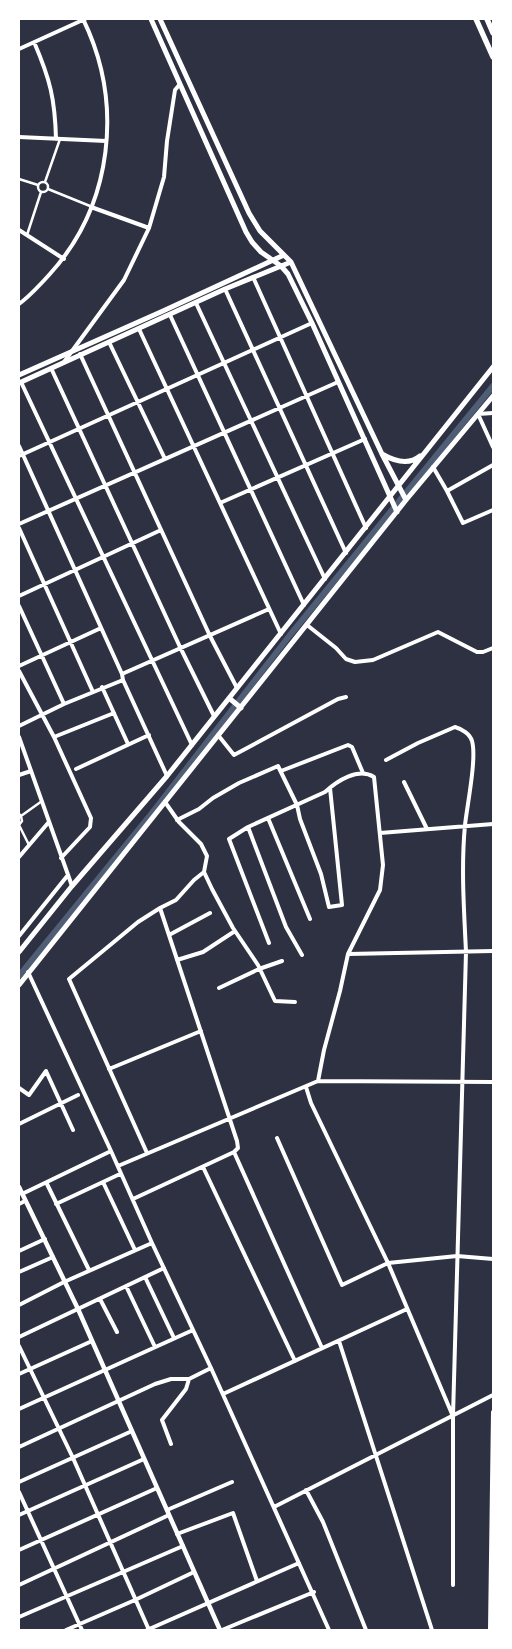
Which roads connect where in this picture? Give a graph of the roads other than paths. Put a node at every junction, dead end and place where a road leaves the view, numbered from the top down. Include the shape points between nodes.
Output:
1 (84, 19) edge
2 (151, 19) edge
3 (160, 19) edge
4 (476, 19) edge
5 (487, 19) edge
6 (493, 33) edge
7 (34, 42) junction
8 (19, 49) edge
9 (493, 57) edge
10 (180, 84) junction
11 (19, 137) edge
12 (58, 139) junction
13 (106, 142) junction
14 (19, 180) edge
15 (45, 182) junction
16 (38, 185) junction
17 (48, 189) junction
18 (41, 192) junction
19 (91, 207) junction
20 (149, 228) junction
21 (19, 231) edge
22 (27, 235) junction
23 (284, 254) junction
24 (64, 258) junction
25 (272, 260) junction
26 (291, 262) junction
27 (281, 266) junction
28 (253, 277) junction
29 (225, 290) junction
30 (196, 303) junction
31 (19, 304) edge
32 (170, 315) junction
33 (312, 323) junction
34 (139, 328) junction
35 (280, 336) junction
36 (109, 342) junction
37 (252, 349) junction
38 (69, 353) junction
39 (80, 354) junction
40 (64, 362) junction
41 (224, 362) junction
42 (493, 367) edge
43 (51, 368) junction
44 (197, 374) junction
45 (19, 375) edge
46 (20, 382) edge
47 (338, 382) junction
48 (167, 388) junction
49 (307, 396) junction
50 (493, 396) edge
51 (137, 401) junction
52 (279, 408) junction
53 (493, 413) edge
54 (478, 414) junction
55 (108, 415) junction
56 (251, 420) junction
57 (79, 428) junction
58 (224, 432) junction
59 (364, 439) junction
60 (49, 442) junction
61 (19, 446) edge
62 (194, 446) junction
63 (493, 447) edge
64 (427, 450) junction
65 (333, 453) junction
66 (382, 454) junction
67 (21, 455) edge
68 (165, 459) junction
69 (306, 465) junction
70 (493, 465) edge
71 (433, 467) junction
72 (135, 472) junction
73 (278, 478) junction
74 (106, 485) junction
75 (398, 486) junction
76 (251, 490) junction
77 (447, 491) junction
78 (390, 498) junction
79 (76, 499) junction
80 (406, 500) junction
81 (220, 503) junction
82 (493, 510) edge
83 (48, 511) junction
84 (396, 512) junction
85 (19, 526) edge
86 (366, 528) junction
87 (161, 530) junction
88 (133, 543) junction
89 (346, 553) junction
90 (103, 557) junction
91 (75, 570) junction
92 (325, 579) junction
93 (44, 585) junction
94 (19, 596) edge
95 (304, 605) junction
96 (19, 606) edge
97 (269, 609) junction
98 (307, 625) junction
99 (100, 628) junction
100 (281, 634) junction
101 (210, 636) junction
102 (70, 642) junction
103 (180, 647) junction
104 (493, 648) edge
105 (41, 655) junction
106 (152, 660) junction
107 (19, 666) edge
108 (19, 671) edge
109 (122, 674) junction
110 (123, 680) junction
111 (102, 688) junction
112 (237, 688) junction
113 (94, 692) junction
114 (229, 698) junction
115 (346, 698) dead end
116 (64, 704) junction
117 (241, 708) junction
118 (114, 712) junction
119 (43, 715) junction
120 (214, 716) junction
121 (19, 726) edge
122 (148, 735) junction
123 (218, 735) junction
124 (19, 737) edge
125 (54, 737) junction
126 (128, 744) junction
127 (192, 745) junction
128 (386, 760) dead end
129 (76, 769) dead end
130 (31, 771) junction
131 (281, 771) junction
132 (363, 773) junction
133 (19, 775) edge
134 (167, 776) junction
135 (404, 782) dead end
136 (330, 788) junction
137 (42, 801) junction
138 (165, 802) junction
139 (297, 805) junction
140 (20, 815) edge
141 (268, 818) junction
142 (177, 820) junction
143 (48, 823) junction
144 (493, 824) edge
145 (19, 825) edge
146 (248, 827) junction
147 (465, 827) junction
148 (427, 829) junction
149 (380, 834) junction
150 (29, 845) junction
151 (19, 857) edge
152 (61, 858) junction
153 (204, 872) junction
154 (68, 875) junction
155 (72, 886) junction
156 (160, 908) junction
157 (210, 913) dead end
158 (310, 919) dead end
159 (235, 931) junction
160 (169, 935) junction
161 (19, 936) edge
162 (269, 943) dead end
163 (19, 952) edge
164 (466, 952) junction
165 (493, 952) edge
166 (348, 954) junction
167 (302, 955) dead end
168 (177, 960) junction
169 (282, 962) dead end
170 (259, 969) junction
171 (28, 972) junction
172 (19, 985) edge
173 (219, 988) dead end
174 (295, 1002) dead end
175 (201, 1031) junction
176 (109, 1069) junction
177 (318, 1081) junction
178 (462, 1082) junction
179 (493, 1082) edge
180 (306, 1086) junction
181 (19, 1088) edge
182 (78, 1095) dead end
183 (61, 1103) junction
184 (230, 1118) junction
185 (19, 1124) edge
186 (72, 1130) dead end
187 (277, 1138) dead end
188 (111, 1151) junction
189 (234, 1152) junction
190 (147, 1153) junction
191 (118, 1166) junction
192 (203, 1167) junction
193 (120, 1174) junction
194 (103, 1182) junction
195 (46, 1184) junction
196 (19, 1187) edge
197 (22, 1194) junction
198 (133, 1199) junction
199 (25, 1202) junction
200 (19, 1204) edge
201 (56, 1204) junction
202 (45, 1239) junction
203 (152, 1243) junction
204 (134, 1250) junction
205 (19, 1251) edge
206 (457, 1256) junction
207 (53, 1257) junction
208 (493, 1259) edge
209 (388, 1264) junction
210 (164, 1268) junction
211 (89, 1270) junction
212 (19, 1272) edge
213 (145, 1277) junction
214 (64, 1282) junction
215 (126, 1286) junction
216 (100, 1298) junction
217 (19, 1305) edge
218 (78, 1309) junction
219 (407, 1309) junction
220 (192, 1330) junction
221 (117, 1332) dead end
222 (19, 1337) edge
223 (174, 1338) junction
224 (92, 1341) junction
225 (339, 1341) junction
226 (19, 1346) edge
227 (155, 1347) junction
228 (322, 1348) junction
229 (295, 1362) junction
230 (211, 1368) junction
231 (30, 1370) junction
232 (104, 1370) junction
233 (19, 1374) edge
234 (189, 1379) junction
235 (223, 1394) junction
236 (493, 1396) edge
237 (43, 1398) junction
238 (118, 1400) junction
239 (19, 1409) edge
240 (493, 1412) edge
241 (452, 1416) junction
242 (59, 1428) junction
243 (132, 1431) junction
244 (171, 1444) dead end
245 (19, 1447) edge
246 (375, 1454) junction
247 (72, 1458) junction
248 (144, 1459) junction
249 (19, 1482) edge
250 (232, 1482) dead end
251 (84, 1485) junction
252 (157, 1488) junction
253 (306, 1490) junction
254 (19, 1492) edge
255 (274, 1507) junction
256 (27, 1511) junction
257 (168, 1512) junction
258 (98, 1514) junction
259 (19, 1515) edge
260 (177, 1534) junction
261 (41, 1540) junction
262 (110, 1542) junction
263 (182, 1546) junction
264 (19, 1550) edge
265 (299, 1563) junction
266 (54, 1568) junction
267 (123, 1571) junction
268 (194, 1572) junction
269 (257, 1582) junction
270 (19, 1584) edge
271 (454, 1585) dead end
272 (314, 1592) junction
273 (66, 1596) junction
274 (136, 1600) junction
275 (208, 1602) junction
276 (19, 1617) edge
277 (78, 1624) junction
278 (66, 1630) edge
279 (82, 1630) edge
280 (148, 1630) edge
281 (221, 1630) edge
282 (329, 1630) edge
283 (366, 1630) edge
284 (432, 1630) edge
285 (490, 1630) edge

1 - 7 street
1 - 13 street via 106,91
2 - 10 main road
3 - 23 main road via 249,212 260,231
4 - 9 main road
5 - 6 main road
7 - 8 street
7 - 12 street via 47,72
10 - 20 street via 175,90 164,178
10 - 25 main road via 246,232 261,252
11 - 12 street
12 - 13 street
12 - 15 street
13 - 19 street
14 - 16 street
15 - 16 street
15 - 17 street
16 - 18 street
17 - 18 street
17 - 19 street
18 - 22 street
19 - 20 street
19 - 24 street via 84,227
20 - 38 street via 124,280
21 - 22 street
22 - 24 street
23 - 25 main road
23 - 26 main road
24 - 31 street
25 - 27 main road
25 - 38 main road
26 - 27 main road
26 - 66 main road
27 - 28 main road
27 - 33 main road
28 - 29 main road
28 - 35 street
29 - 30 main road
29 - 37 street
30 - 32 main road
30 - 41 street
32 - 34 main road
32 - 44 street
33 - 35 street
33 - 47 main road
34 - 36 main road
34 - 48 street
35 - 37 street
35 - 49 street
36 - 39 main road
36 - 51 street
37 - 41 street
37 - 52 street
38 - 40 street
38 - 45 main road
39 - 40 main road
39 - 55 street
40 - 43 main road
41 - 44 street
41 - 56 street
42 - 64 main road
43 - 46 main road
43 - 57 street
44 - 48 street
44 - 58 street
46 - 60 street
47 - 49 street
47 - 59 main road
48 - 51 street
48 - 62 street
49 - 52 street
49 - 65 street
50 - 54 main road
51 - 55 street
51 - 68 street
52 - 56 street
52 - 69 street
53 - 54 street
54 - 63 street
54 - 71 main road
55 - 57 street
55 - 72 street
56 - 58 street
56 - 73 street
57 - 60 street
57 - 74 street
58 - 62 street
58 - 76 street
59 - 65 street
59 - 78 main road
60 - 67 street
60 - 79 street
61 - 67 street
62 - 68 street
62 - 81 street
64 - 66 main road via 405,462
64 - 75 main road
65 - 69 street
65 - 86 street
66 - 75 main road
67 - 83 street
68 - 72 street
69 - 73 street
69 - 89 street
70 - 77 street
71 - 77 street
71 - 80 main road
72 - 74 street
72 - 87 street
73 - 76 street
73 - 92 street
74 - 79 street
74 - 88 street
75 - 78 main road
75 - 80 main road
76 - 81 street
76 - 95 street
77 - 82 street via 463,523
78 - 84 main road
78 - 86 main road
79 - 83 street
79 - 90 street
80 - 84 main road
81 - 97 street
83 - 85 street
83 - 91 street
84 - 98 main road
85 - 93 street
86 - 89 main road
87 - 88 street
87 - 101 street
88 - 90 street
88 - 103 street
89 - 92 main road
90 - 91 street
90 - 106 street
91 - 93 street
91 - 99 street
92 - 95 main road
93 - 94 street
93 - 102 street
95 - 100 main road
96 - 105 street
97 - 100 street
97 - 101 street
98 - 104 street via 352,662 373,660 438,632 477,652
98 - 117 main road
99 - 102 street
99 - 109 street
100 - 112 main road
101 - 103 street
101 - 112 street
102 - 105 street
102 - 113 street
103 - 106 street
103 - 120 street
105 - 107 street
105 - 116 street
106 - 109 street
106 - 127 street
108 - 119 street
109 - 110 street
110 - 111 street
110 - 122 street
111 - 113 street
111 - 118 street
112 - 114 main road
113 - 116 street
114 - 117 main road
114 - 120 main road
115 - 123 street via 338,699 234,755
116 - 119 street
117 - 123 main road
118 - 125 street
118 - 126 street
119 - 121 street
119 - 125 street
120 - 127 main road
122 - 126 street
122 - 134 street
123 - 138 main road
124 - 130 street
125 - 152 street via 92,818 90,827
126 - 129 street
127 - 134 main road
128 - 147 street via 455,726 467,734 472,740 472,757
130 - 133 street
130 - 137 street
131 - 132 street via 348,745 352,747
131 - 139 street
131 - 142 street via 278,766 239,783
132 - 136 street
132 - 149 street via 374,777
134 - 155 main road
135 - 148 street
136 - 139 street
136 - 139 street via 342,905 329,907
137 - 140 street
137 - 143 street
138 - 142 street
138 - 171 main road
139 - 141 street
140 - 145 street via 22,821
141 - 146 street
141 - 158 street
142 - 153 street via 201,844 207,856
143 - 150 street
143 - 152 street
144 - 147 street
145 - 150 street
146 - 162 street via 229,839
146 - 167 street via 286,927
147 - 148 street
147 - 164 street
148 - 149 street
149 - 166 street via 383,865 380,890
150 - 151 street
152 - 154 street
153 - 156 street via 176,900
153 - 159 street
154 - 155 street
154 - 161 street
155 - 163 main road
156 - 160 street
156 - 176 street via 68,979
157 - 160 street
159 - 168 street via 203,952
159 - 170 street
160 - 168 street
164 - 165 street
164 - 166 street
164 - 178 street
166 - 177 street
168 - 175 street
169 - 170 street
170 - 173 street
170 - 174 street via 275,1001
171 - 172 main road
171 - 188 street
175 - 176 street
175 - 184 street
176 - 190 street
177 - 178 street
177 - 180 street
178 - 179 street
178 - 206 street
180 - 184 street
180 - 209 street
181 - 183 street via 29,1095 46,1071
182 - 183 street
183 - 185 street
183 - 186 street
184 - 189 street via 238,1148
184 - 190 street
187 - 209 street via 342,1285
188 - 191 street
188 - 195 street
189 - 192 street
189 - 228 street
190 - 191 street
191 - 193 street
192 - 198 street
192 - 229 street
193 - 194 street
193 - 198 street
194 - 201 street
194 - 204 street
195 - 197 street
195 - 201 street
196 - 197 street
197 - 199 street
198 - 203 street
199 - 200 street
199 - 202 street
201 - 211 street
202 - 205 street
202 - 207 street
203 - 204 street
203 - 210 street
204 - 211 street
206 - 208 street
206 - 209 street
206 - 241 street
207 - 212 street
207 - 214 street
209 - 219 street
210 - 213 street
210 - 220 street
211 - 214 street
213 - 215 street
213 - 223 street
214 - 217 street
214 - 218 street
215 - 216 street
215 - 227 street
216 - 218 street
216 - 221 street
218 - 222 street
218 - 224 street
219 - 225 street
219 - 241 street
220 - 223 street
220 - 230 street
223 - 227 street
224 - 231 street
224 - 232 street
225 - 228 street
225 - 246 street
226 - 231 street
227 - 232 street
228 - 229 street
229 - 235 street
230 - 234 street
230 - 235 street
231 - 233 street
231 - 237 street
232 - 237 street
232 - 238 street
234 - 238 street via 171,1379
234 - 244 street via 186,1389 162,1420
235 - 255 street
236 - 241 street
237 - 239 street
237 - 242 street
238 - 242 street
238 - 243 street
240 - 285 street
241 - 246 street
241 - 271 street
242 - 245 street
242 - 247 street
243 - 247 street
243 - 248 street
246 - 253 street
246 - 284 street
247 - 249 street
247 - 251 street
248 - 251 street
248 - 252 street
250 - 257 street
251 - 256 street
251 - 258 street
252 - 257 street
252 - 258 street
253 - 255 street
253 - 283 street via 323,1522
254 - 256 street
255 - 265 street
256 - 259 street
256 - 261 street
257 - 260 street
257 - 262 street
258 - 261 street
258 - 262 street
260 - 263 street
260 - 269 street via 233,1513
261 - 264 street
261 - 266 street
262 - 266 street
262 - 267 street
263 - 267 street
263 - 268 street
265 - 269 street
265 - 272 street
266 - 270 street
266 - 273 street
267 - 273 street
267 - 274 street
268 - 274 street
268 - 275 street
269 - 275 street
272 - 281 street
272 - 282 street
273 - 276 street
273 - 277 street
274 - 277 street
274 - 280 street
275 - 280 street
275 - 281 street
277 - 278 street
277 - 279 street

